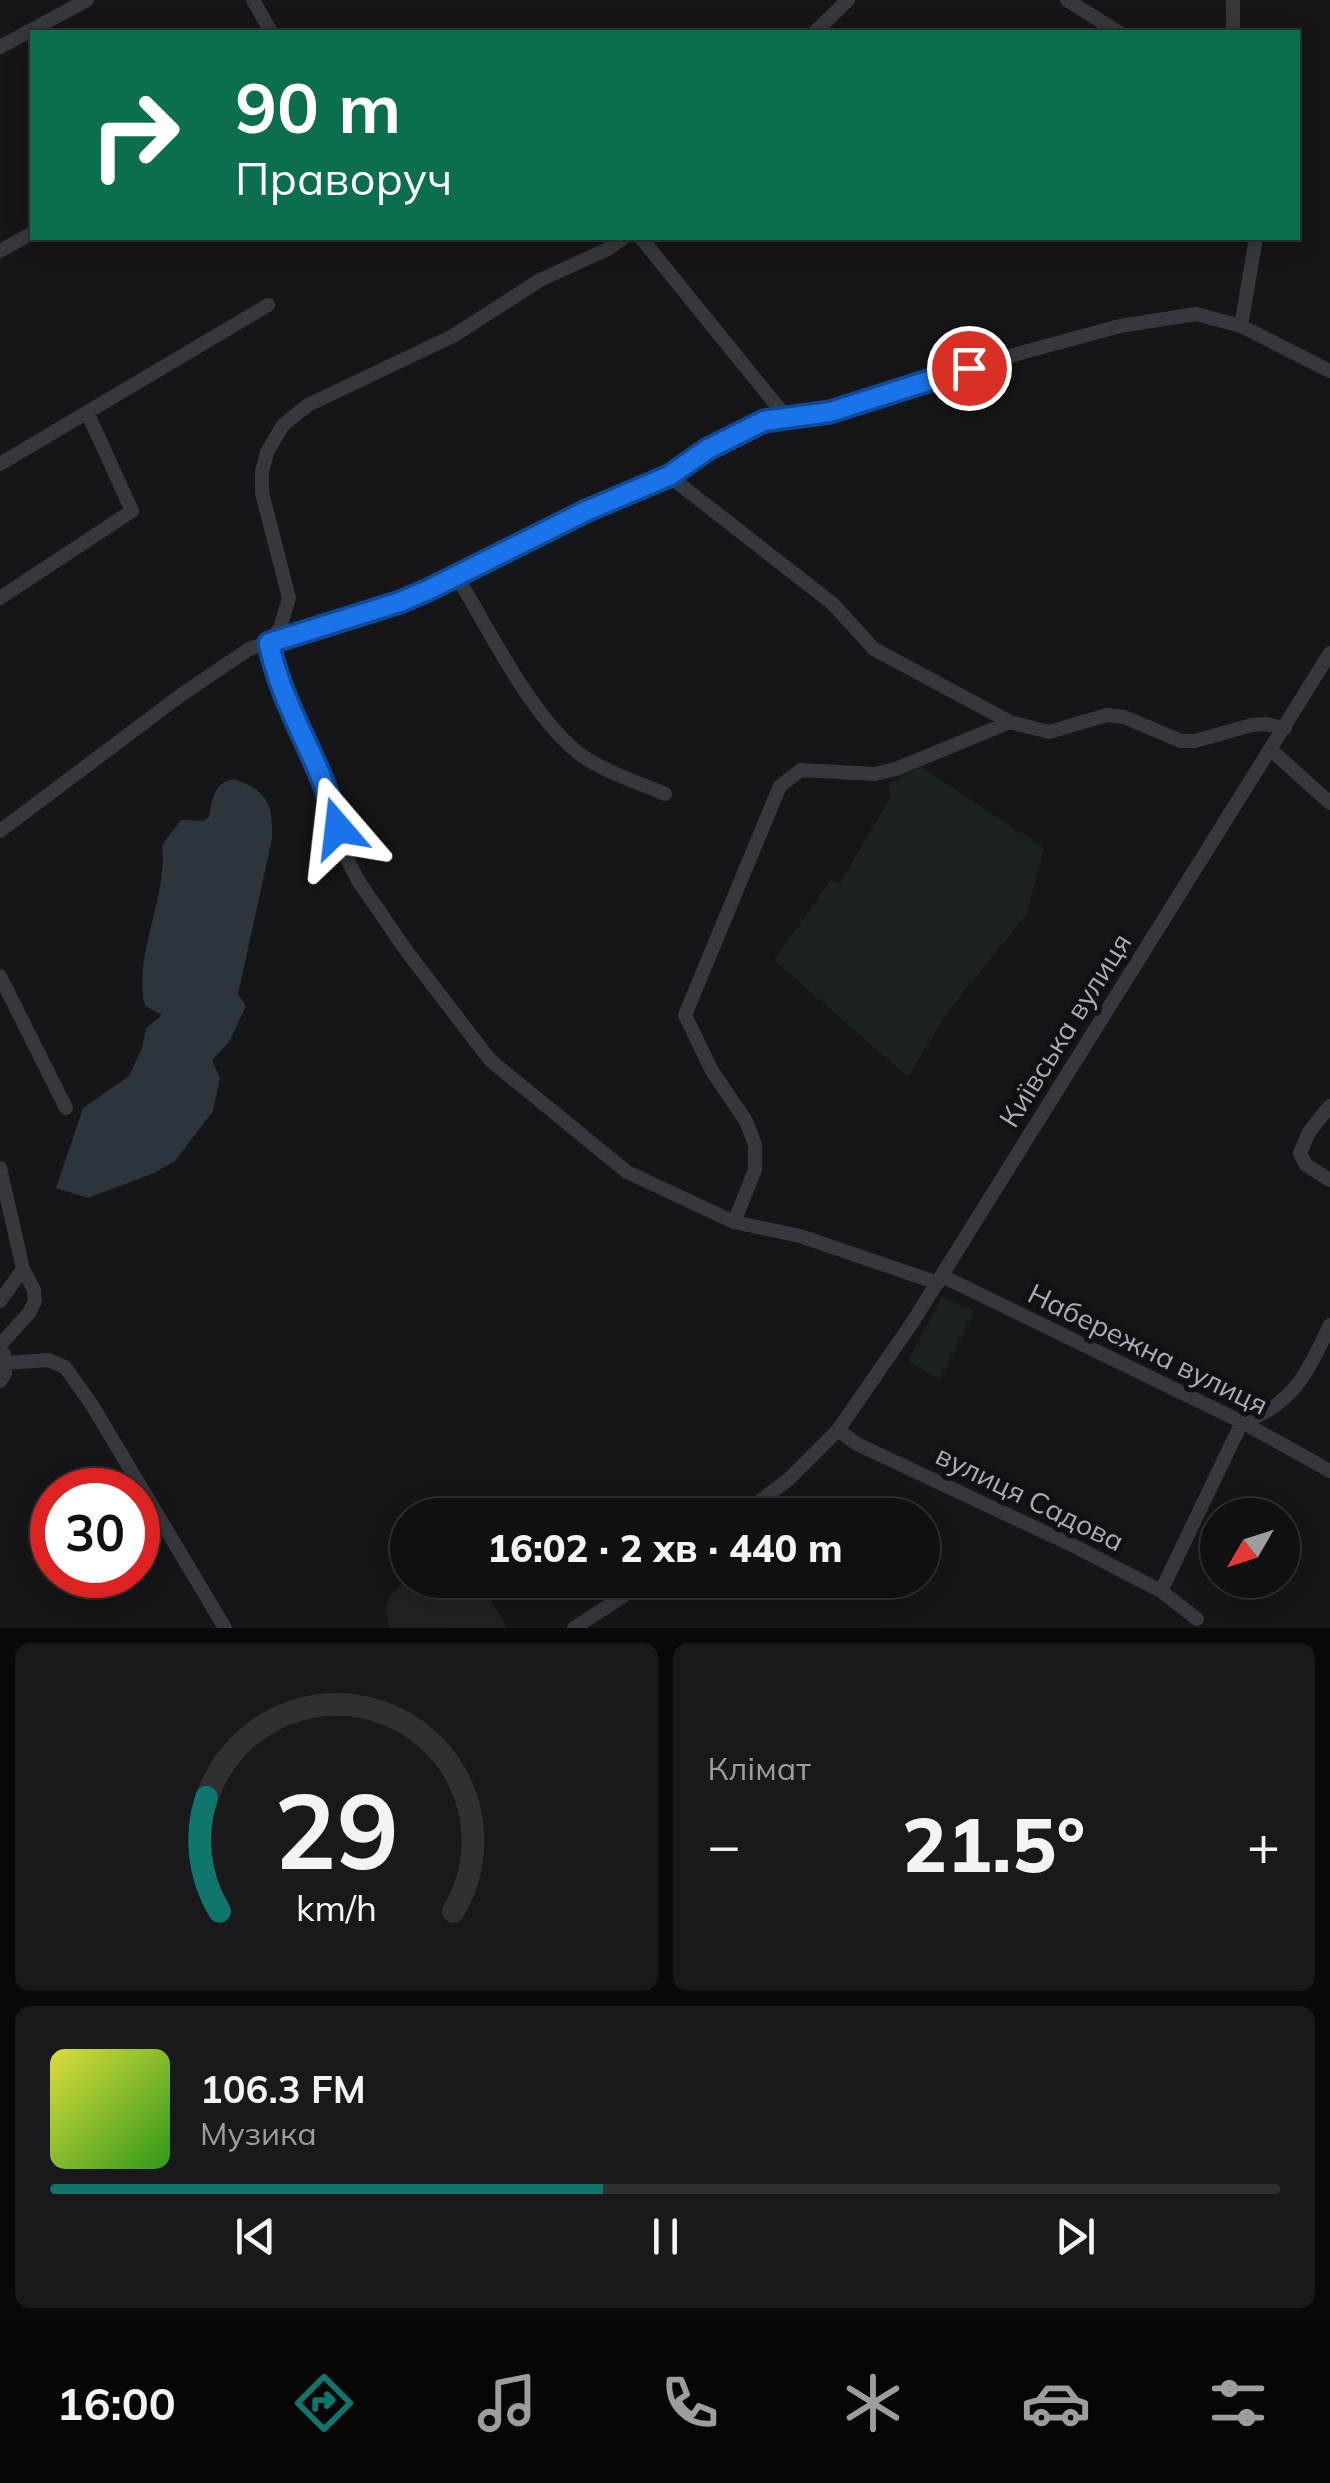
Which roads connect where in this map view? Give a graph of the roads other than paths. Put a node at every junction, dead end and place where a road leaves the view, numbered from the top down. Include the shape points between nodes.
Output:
1 (87, 0) edge
2 (253, 0) edge
3 (848, 0) edge
4 (1067, 0) edge
5 (1233, 0) edge
6 (30, 30) edge
7 (30, 30) edge
8 (270, 30) edge
9 (816, 30) edge
10 (1115, 30) edge
11 (1233, 30) edge
12 (0, 46) edge
13 (30, 234) edge
14 (620, 240) edge
15 (643, 240) edge
16 (1256, 240) edge
17 (0, 251) edge
18 (268, 305) dead end
19 (1241, 326) junction
20 (1330, 371) edge
21 (87, 412) junction
22 (786, 417) junction
23 (0, 464) edge
24 (669, 476) junction
25 (457, 576) junction
26 (0, 598) edge
27 (269, 643) junction
28 (1330, 653) edge
29 (1010, 722) junction
30 (1284, 728) junction
31 (1270, 749) junction
32 (665, 794) dead end
33 (1330, 803) edge
34 (0, 831) edge
35 (0, 976) edge
36 (1330, 1106) edge
37 (66, 1108) dead end
38 (0, 1168) edge
39 (1330, 1180) edge
40 (734, 1222) junction
41 (24, 1269) junction
42 (940, 1279) junction
43 (0, 1301) edge
44 (1330, 1325) edge
45 (0, 1346) edge
46 (6, 1363) junction
47 (0, 1381) edge
48 (1242, 1422) junction
49 (838, 1430) junction
50 (1330, 1470) edge
51 (764, 1498) edge
52 (1162, 1592) junction
53 (620, 1598) edge
54 (1197, 1619) dead end
55 (225, 1628) edge
56 (574, 1628) edge

1 - 7 street
2 - 8 street
3 - 9 street
4 - 10 street
5 - 11 street
6 - 12 street
13 - 17 street
14 - 27 street via 540,280 453,336 308,404 282,425 267,452 262,492 289,598
15 - 22 street
16 - 19 street
18 - 21 street
19 - 20 street
19 - 22 street via 1196,314 1140,322 830,412
21 - 23 street
21 - 26 street via 132,511
22 - 24 street via 740,431
24 - 25 street
24 - 29 street via 833,604 874,649
25 - 27 street via 400,602
25 - 32 street via 540,712 568,744 588,760
27 - 34 street via 180,695
27 - 40 street, Набережна вулиця via 276,680 313,754 359,882 480,1048 626,1172
28 - 30 street, Київська вулиця
29 - 30 street via 1049,732 1107,715 1195,742 1252,726
29 - 40 street via 896,770 801,770 780,786 684,1015 755,1145 755,1170
30 - 31 street, Київська вулиця
31 - 33 street
31 - 42 street, Київська вулиця
35 - 37 street
36 - 39 street via 1300,1153
38 - 41 street
40 - 42 street, Набережна вулиця
41 - 43 street
41 - 45 street via 34,1301
42 - 48 street, Набережна вулиця
42 - 49 street, Київська вулиця
44 - 48 street via 1306,1375 1282,1402
45 - 46 street
46 - 47 street
46 - 55 street via 48,1360 65,1367
48 - 50 street, Набережна вулиця
48 - 52 street
49 - 51 street, Київська вулиця
49 - 52 street, вулиця Садова
52 - 54 street, вулиця Садова
53 - 56 street

